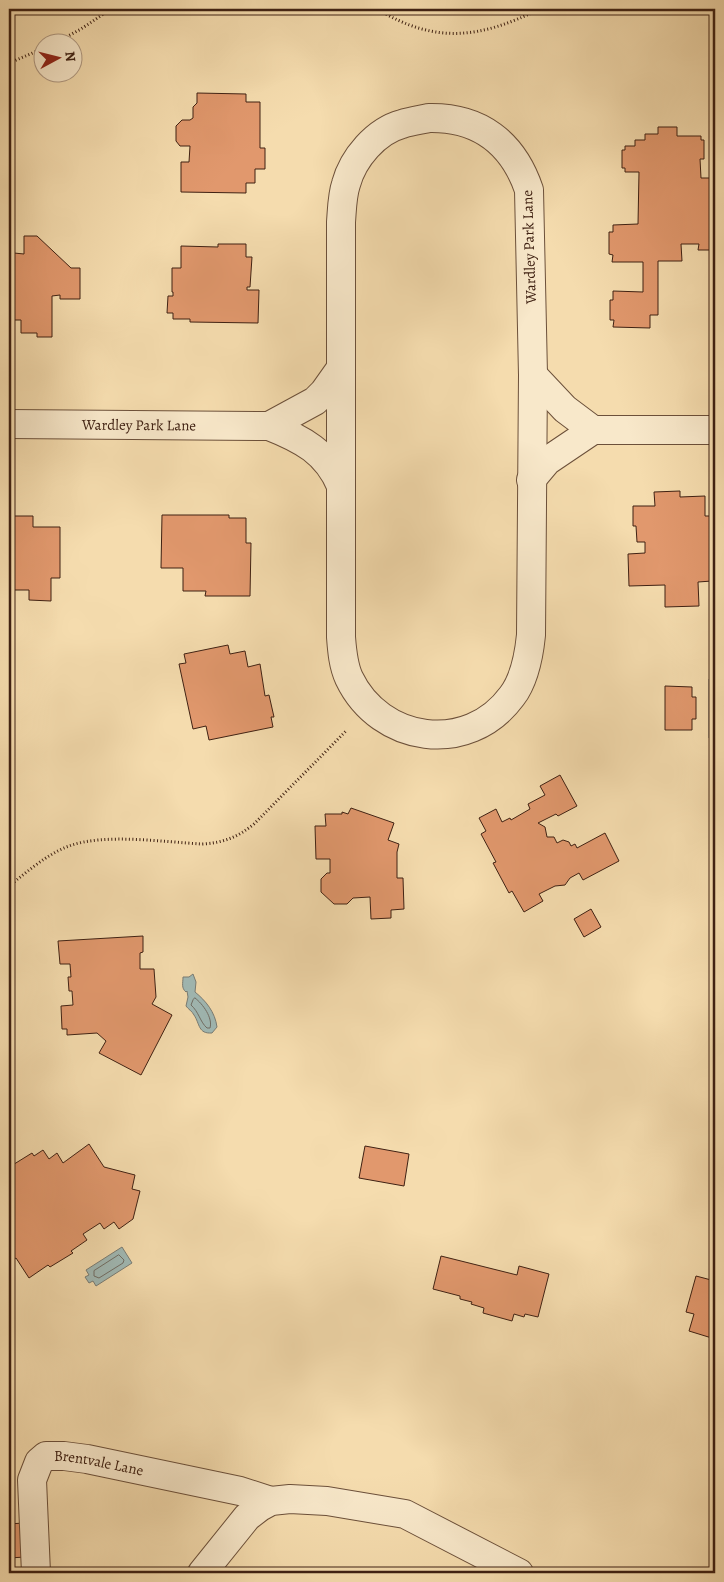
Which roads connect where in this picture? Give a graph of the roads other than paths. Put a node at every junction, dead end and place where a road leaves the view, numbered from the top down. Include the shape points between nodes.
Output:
1 (341, 368) junction
2 (533, 375) junction
3 (9, 424) edge
4 (269, 426) junction
5 (593, 430) junction
6 (715, 430) edge
7 (531, 480) junction
8 (341, 486) junction
9 (271, 1501) junction
10 (36, 1573) edge
11 (202, 1573) edge
12 (519, 1573) edge

1 - 2 street, Wardley Park Lane via 341,222 346,184 356,162 375,139 400,124 441,118 470,124 496,138 516,162 529,190
1 - 4 street, Wardley Park Lane via 315,401
1 - 8 street, Wardley Park Lane
2 - 5 street via 565,409
2 - 7 street, Wardley Park Lane
3 - 4 street, Wardley Park Lane
4 - 8 street, Wardley Park Lane via 295,436 320,454
5 - 6 street
5 - 7 street via 548,461
7 - 8 street, Wardley Park Lane via 531,635 524,671 513,695 496,713 474,727 438,735 414,732 389,722 370,709 348,677 341,637
9 - 10 street, Brentvale Lane via 240,1491 87,1459 46,1456 39,1462 32,1480
9 - 11 street, Brentvale Lane via 240,1524
9 - 12 street, Brentvale Lane via 305,1499 405,1514

